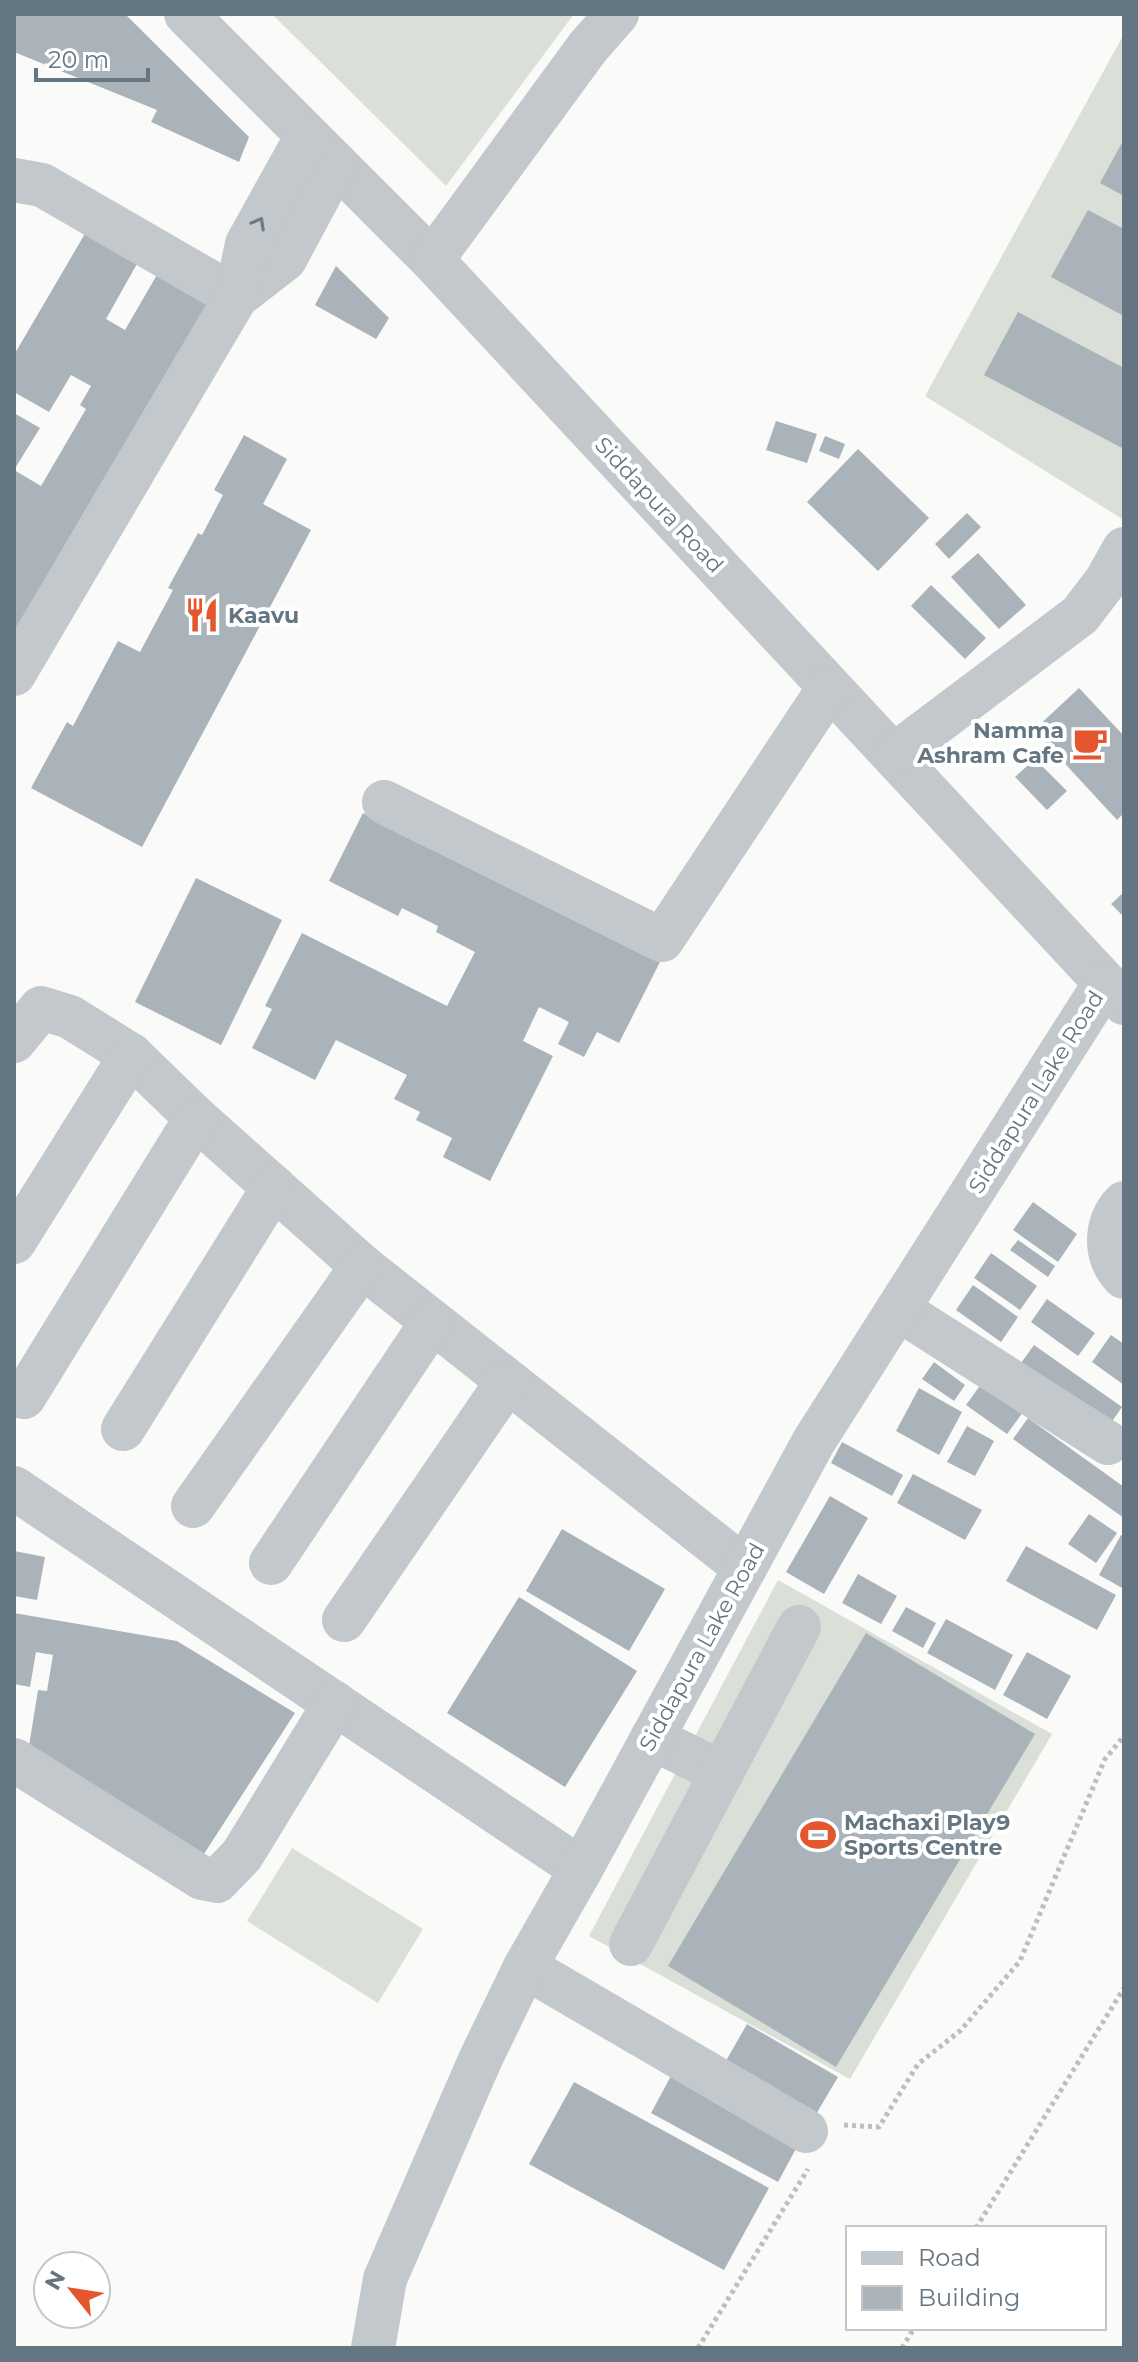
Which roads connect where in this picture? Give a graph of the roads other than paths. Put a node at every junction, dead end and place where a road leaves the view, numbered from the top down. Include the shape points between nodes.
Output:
1 (186, 14) edge
2 (617, 14) edge
3 (322, 150) junction
4 (14, 180) edge
5 (432, 260) junction
6 (236, 297) junction
7 (1124, 549) edge
8 (14, 674) edge
9 (829, 688) junction
10 (894, 755) junction
11 (384, 802) dead end
12 (1115, 993) edge
13 (14, 1041) edge
14 (131, 1055) junction
15 (196, 1118) junction
16 (274, 1187) junction
17 (1124, 1203) edge
18 (14, 1242) edge
19 (362, 1266) junction
20 (1124, 1277) edge
21 (898, 1309) junction
22 (432, 1322) junction
23 (507, 1382) junction
24 (24, 1397) dead end
25 (123, 1429) dead end
26 (1108, 1443) dead end
27 (14, 1455) edge
28 (30, 1498) edge
29 (193, 1506) dead end
30 (271, 1563) dead end
31 (745, 1568) junction
32 (344, 1620) dead end
33 (799, 1627) dead end
34 (335, 1703) junction
35 (652, 1738) junction
36 (14, 1760) edge
37 (722, 1773) junction
38 (581, 1869) junction
39 (631, 1944) dead end
40 (525, 1967) junction
41 (819, 2138) road end
42 (373, 2348) edge

1 - 3 street, Siddapura Road
2 - 5 street
3 - 5 street, Siddapura Road
3 - 6 street via 285,259
4 - 6 street via 42,185
5 - 9 street, Siddapura Road
6 - 8 street
7 - 10 street via 1080,615
9 - 10 street, Siddapura Road
9 - 11 street via 662,940
10 - 12 street, Siddapura Road
12 - 21 street, Siddapura Lake Road
13 - 14 street via 41,1008 70,1017
14 - 15 street
14 - 18 street
15 - 16 street
15 - 24 street
16 - 19 street
16 - 25 street
17 - 20 street via 1109,1226 1115,1269
19 - 22 street
19 - 29 street
21 - 26 street
21 - 31 street, Siddapura Lake Road via 814,1441
22 - 23 street
22 - 30 street
23 - 31 street
23 - 32 street
27 - 28 street via 43,1475
28 - 34 street
31 - 35 street, Siddapura Lake Road
33 - 37 street
34 - 36 street via 242,1855 217,1881 202,1878
34 - 38 street
35 - 37 street
35 - 38 street, Siddapura Lake Road
37 - 39 street
38 - 40 street, Siddapura Lake Road
40 - 41 street
40 - 42 street, Siddapura Lake Road via 385,2279

